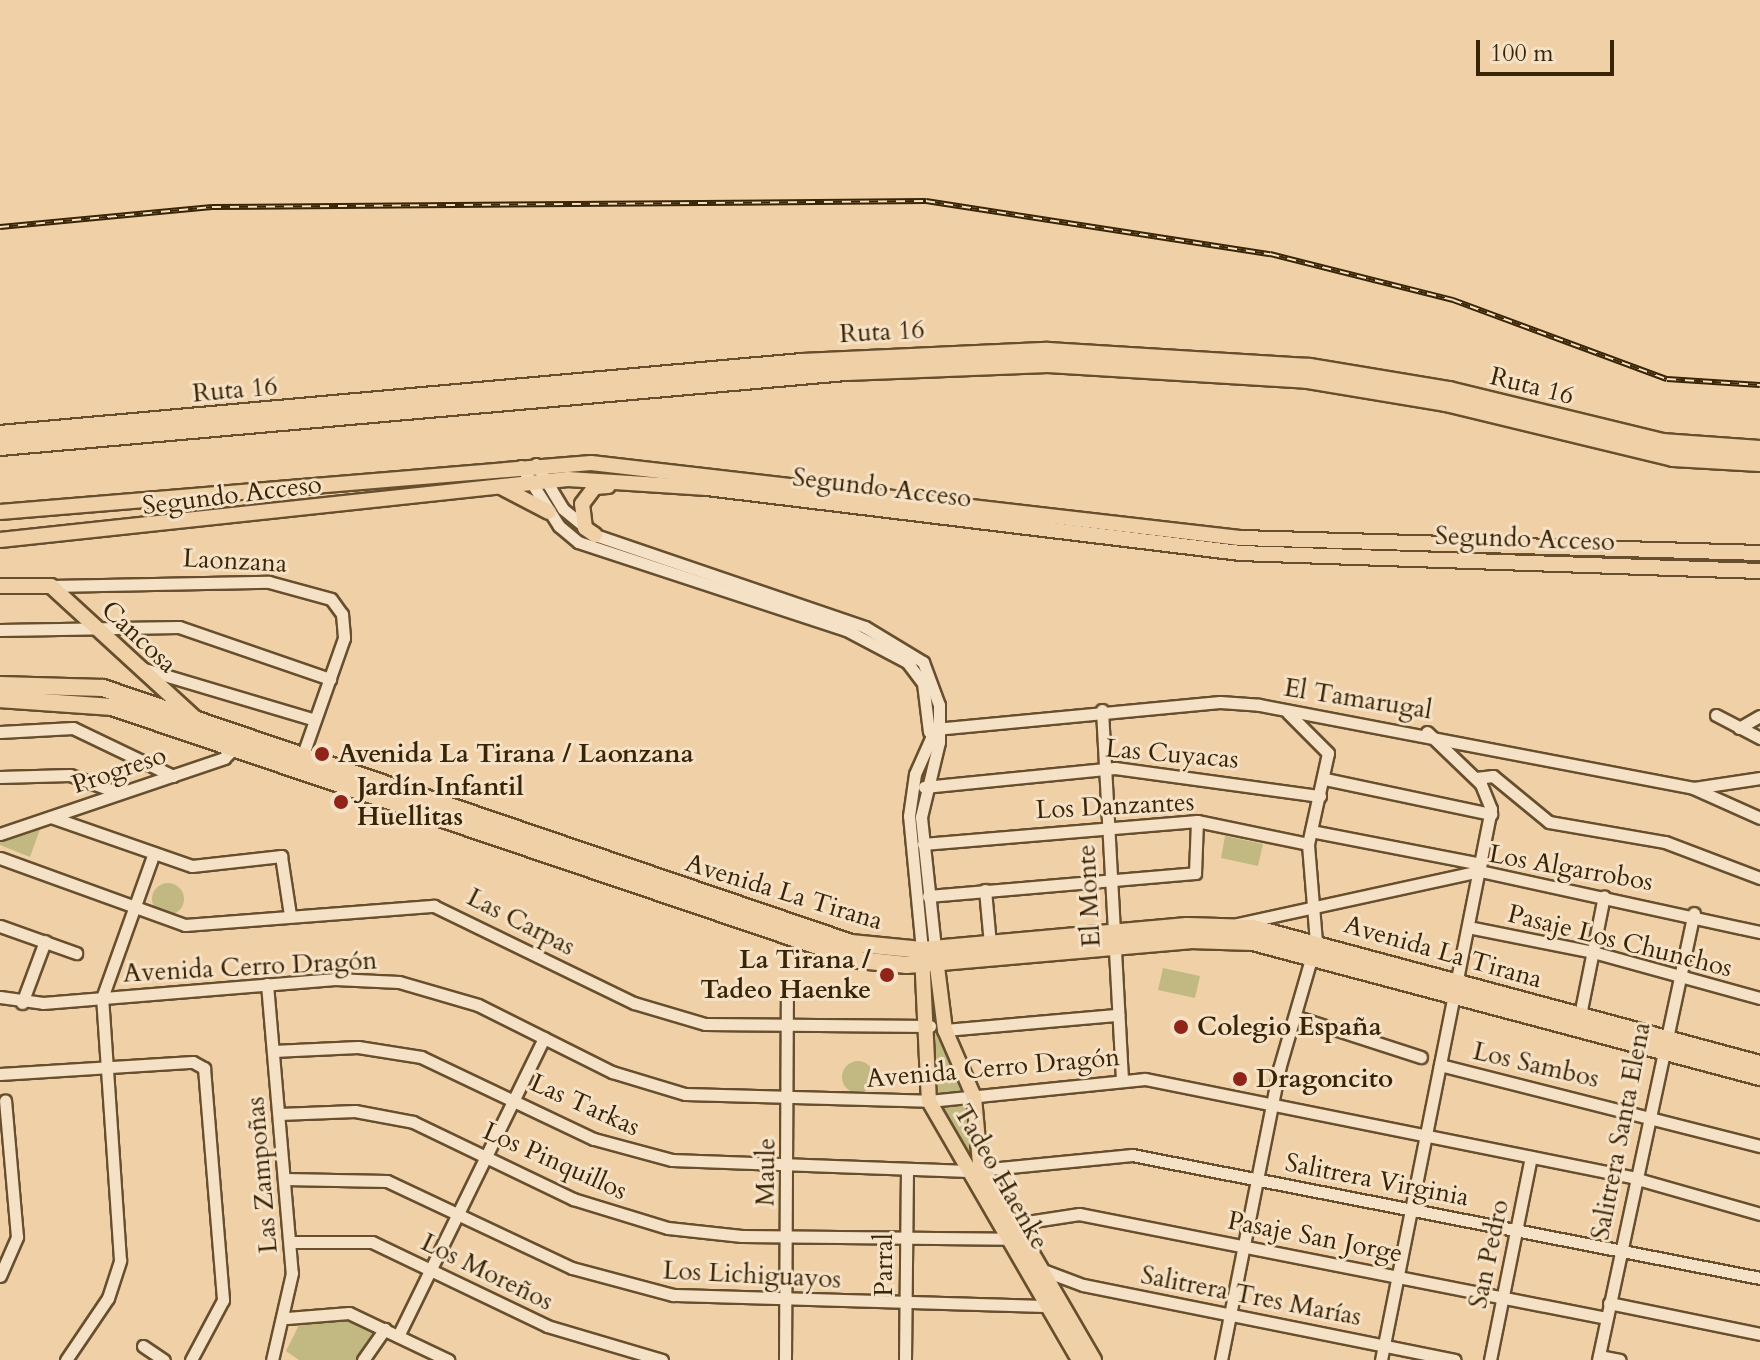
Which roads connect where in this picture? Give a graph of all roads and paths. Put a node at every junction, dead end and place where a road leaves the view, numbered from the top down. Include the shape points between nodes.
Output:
1 (0, 434) edge
2 (0, 447) edge
3 (1760, 449) edge
4 (1760, 463) edge
5 (528, 465) junction
6 (535, 479) junction
7 (652, 484) junction
8 (488, 486) junction
9 (0, 512) edge
10 (549, 512) junction
11 (595, 535) junction
12 (0, 540) edge
13 (1760, 553) edge
14 (1760, 571) edge
15 (0, 586) edge
16 (51, 586) junction
17 (93, 629) junction
18 (0, 630) edge
19 (128, 665) junction
20 (330, 679) junction
21 (0, 685) edge
22 (0, 699) edge
23 (1102, 710) junction
24 (1285, 710) junction
25 (1716, 715) dead end
26 (1760, 716) edge
27 (197, 720) junction
28 (315, 720) junction
29 (1739, 728) junction
30 (934, 730) junction
31 (0, 732) edge
32 (1427, 732) junction
33 (1760, 738) edge
34 (238, 741) junction
35 (300, 763) junction
36 (1105, 768) junction
37 (173, 776) junction
38 (0, 777) edge
39 (1476, 778) junction
40 (1760, 778) edge
41 (1325, 779) junction
42 (924, 787) junction
43 (1693, 788) junction
44 (120, 794) junction
45 (1320, 796) junction
46 (1491, 814) junction
47 (51, 817) junction
48 (1760, 818) edge
49 (1197, 821) junction
50 (1108, 825) junction
51 (1311, 831) junction
52 (0, 834) edge
53 (923, 844) junction
54 (1308, 844) junction
55 (154, 853) junction
56 (0, 858) edge
57 (1480, 868) junction
58 (1111, 876) junction
59 (1760, 878) edge
60 (985, 890) junction
61 (928, 896) junction
62 (1604, 896) junction
63 (1311, 906) junction
64 (134, 908) junction
65 (1694, 913) junction
66 (290, 915) junction
67 (0, 926) edge
68 (1232, 926) junction
69 (1468, 927) junction
70 (1760, 932) edge
71 (1114, 939) junction
72 (45, 941) junction
73 (990, 944) junction
74 (1315, 948) junction
75 (1593, 952) junction
76 (76, 953) dead end
77 (929, 956) junction
78 (1677, 975) junction
79 (267, 984) junction
80 (787, 985) dead end
81 (1456, 988) junction
82 (0, 997) edge
83 (102, 998) junction
84 (1760, 998) edge
85 (22, 1003) junction
86 (1118, 1015) junction
87 (1580, 1015) junction
88 (1300, 1018) junction
89 (930, 1026) junction
90 (790, 1027) junction
91 (945, 1030) junction
92 (544, 1038) junction
93 (1662, 1043) junction
94 (273, 1051) junction
95 (1421, 1057) dead end
96 (1760, 1064) edge
97 (1440, 1065) junction
98 (107, 1070) junction
99 (5, 1075) edge
100 (1760, 1077) edge
101 (1122, 1079) junction
102 (974, 1097) junction
103 (514, 1099) junction
104 (789, 1100) junction
105 (5, 1101) junction
106 (929, 1101) junction
107 (1272, 1104) junction
108 (0, 1114) edge
109 (279, 1114) junction
110 (1647, 1114) junction
111 (1426, 1136) junction
112 (1760, 1146) edge
113 (486, 1156) junction
114 (1531, 1157) junction
115 (788, 1167) junction
116 (907, 1169) junction
117 (976, 1170) junction
118 (1258, 1178) junction
119 (1634, 1178) junction
120 (285, 1179) junction
121 (1411, 1209) junction
122 (458, 1213) junction
123 (1760, 1214) edge
124 (1014, 1224) junction
125 (1516, 1230) junction
126 (787, 1237) junction
127 (906, 1238) junction
128 (1009, 1239) junction
129 (291, 1242) junction
130 (1244, 1245) junction
131 (1620, 1250) junction
132 (431, 1269) junction
133 (1040, 1269) junction
134 (0, 1276) edge
135 (1398, 1276) junction
136 (1760, 1278) edge
137 (1502, 1297) junction
138 (786, 1302) junction
139 (1609, 1303) junction
140 (906, 1304) junction
141 (1048, 1306) junction
142 (1230, 1315) junction
143 (287, 1318) junction
144 (1606, 1318) junction
145 (385, 1329) junction
146 (1760, 1334) edge
147 (398, 1336) junction
148 (143, 1346) dead end
149 (1384, 1346) junction
150 (1598, 1358) edge
151 (66, 1360) edge
152 (164, 1360) edge
153 (191, 1360) edge
154 (272, 1360) edge
155 (363, 1360) edge
156 (448, 1360) edge
157 (662, 1360) edge
158 (785, 1360) edge
159 (905, 1360) edge
160 (1079, 1360) edge
161 (1094, 1360) edge
162 (1221, 1360) edge
163 (1381, 1360) edge
164 (1454, 1360) edge
165 (1490, 1360) edge
166 (1620, 1360) edge

1 - 3 highway, Ruta 16 via 816,360 1048,351 1310,367 1449,390 1662,442
2 - 4 highway, Ruta 16 via 846,372 1048,364 1307,380 1446,403 1673,458
5 - 6 street
5 - 9 main road, Segundo Acceso via 164,504
5 - 13 main road, Segundo Acceso via 772,480 1252,539
6 - 7 main road, Segundo Acceso
6 - 8 main road, Segundo Acceso
6 - 10 street
6 - 11 street via 570,518
7 - 11 main road via 590,490 582,516
7 - 14 main road, Segundo Acceso via 1240,553
8 - 10 main road via 517,491
8 - 12 main road, Segundo Acceso
10 - 30 street via 568,535 607,556 846,630 907,662 923,683
11 - 30 street via 886,635 927,669
15 - 16 main road, Laonzana
16 - 17 main road, Cancosa
16 - 20 street, Laonzana via 269,582 323,595 338,606 345,628
17 - 18 street
17 - 19 main road, Cancosa
17 - 20 street via 179,627
19 - 27 main road, Cancosa
19 - 28 street
20 - 28 street, Laonzana
21 - 27 highway, Avenida La Tirana via 88,685
22 - 34 highway, Avenida La Tirana via 98,703
23 - 24 street, El Tamarugal via 1220,702
23 - 30 street, El Tamarugal
23 - 36 street, El Monte
24 - 32 street, El Tamarugal
24 - 41 street via 1326,744
25 - 29 street
26 - 29 street
27 - 34 highway, Avenida La Tirana
28 - 35 street, Laonzana
29 - 33 street
30 - 42 street, Tadeo Haenke via 939,742
30 - 77 street, Tadeo Haenke via 909,816
31 - 37 street via 73,728
32 - 39 street
32 - 43 street, El Tamarugal
34 - 35 highway, Avenida La Tirana
34 - 37 street, Progreso
35 - 77 highway, Avenida La Tirana via 836,939
36 - 42 street, Las Cuyacas
36 - 45 street, Las Cuyacas
36 - 50 street, El Monte
37 - 44 street, Progreso
38 - 44 street via 70,775
39 - 46 street
39 - 59 street via 1493,776 1549,822 1665,842
40 - 43 street
41 - 45 street
41 - 46 street
42 - 53 street, Tadeo Haenke
43 - 48 street, El Tamarugal
44 - 47 street, Progreso
45 - 51 street
46 - 57 street
47 - 52 street, Progreso
47 - 55 street
49 - 50 street, Los Danzantes
49 - 54 street, Los Danzantes
49 - 58 street via 1195,873
50 - 53 street, Los Danzantes
50 - 58 street, El Monte
51 - 54 street
51 - 57 street
53 - 61 street, Tadeo Haenke
54 - 63 street
55 - 64 street
55 - 66 street via 192,866 281,856
56 - 64 street, Las Carpas
57 - 62 street, Los Algarrobos
57 - 63 street, Los Algarrobos
57 - 69 street
58 - 60 street
58 - 71 street, El Monte
60 - 61 street
60 - 73 street
61 - 77 street, Tadeo Haenke
62 - 65 street, Los Algarrobos
62 - 75 street
63 - 68 street, Los Algarrobos
63 - 74 street
64 - 66 street, Las Carpas via 185,925
64 - 83 street
65 - 70 street, Los Algarrobos
65 - 78 street, Salitrera Santa Elena
66 - 90 street, Las Carpas via 434,906 668,1016
67 - 72 street
68 - 71 highway, Avenida La Tirana
68 - 74 highway, Avenida La Tirana
69 - 75 street, Pasaje Los Chunchos
69 - 81 street
71 - 73 highway, Avenida La Tirana
71 - 74 highway, Avenida La Tirana via 1235,940
71 - 77 highway, Avenida La Tirana
71 - 86 street, El Monte
72 - 76 street
72 - 85 street
73 - 77 highway, Avenida La Tirana
74 - 81 highway, Avenida La Tirana
74 - 88 street
75 - 78 street, Pasaje Los Chunchos
75 - 87 street
77 - 89 main road, Tadeo Haenke
77 - 91 main road, Tadeo Haenke
78 - 84 street, Pasaje Los Chunchos
78 - 93 street, Salitrera Santa Elena
79 - 83 street, Avenida Cerro Dragón
79 - 92 street, Avenida Cerro Dragón via 351,979 414,985
79 - 94 street, Las Zampoñas
80 - 90 street, Maule
81 - 87 highway, Avenida La Tirana
81 - 93 highway, Avenida La Tirana
81 - 97 street
82 - 85 street, Avenida Cerro Dragón
83 - 85 street, Avenida Cerro Dragón
83 - 98 street
86 - 91 street
86 - 101 street, El Monte
87 - 93 highway, Avenida La Tirana
88 - 95 street
88 - 107 street
89 - 90 street, Las Carpas
89 - 106 main road, Tadeo Haenke
90 - 104 street, Maule
91 - 102 main road, Tadeo Haenke
92 - 103 street
92 - 104 street, Avenida Cerro Dragón via 654,1087
93 - 96 highway, Avenida La Tirana
93 - 100 highway, Avenida La Tirana
93 - 110 street, Salitrera Santa Elena
94 - 103 street, Las Tarkas via 405,1053
94 - 109 street, Las Zampoñas
97 - 110 street, Los Sambos
97 - 111 street
98 - 99 street
98 - 151 street via 120,1260 108,1298
98 - 153 street via 202,1065 223,1300
99 - 105 street
101 - 102 street, Avenida Cerro Dragón
101 - 107 street, Avenida Cerro Dragón
102 - 106 street, Avenida Cerro Dragón
102 - 117 main road, Tadeo Haenke
103 - 113 street
103 - 115 street, Las Tarkas via 641,1154
104 - 106 street, Avenida Cerro Dragón
104 - 115 street, Maule
105 - 108 street
105 - 134 street via 17,1230
106 - 117 main road, Tadeo Haenke
107 - 111 street, Avenida Cerro Dragón
107 - 118 street
109 - 113 street, Los Pinquillos via 386,1115
109 - 120 street, Las Zampoñas
110 - 112 street, Los Sambos
110 - 119 street, Salitrera Santa Elena
111 - 114 street, Avenida Cerro Dragón
111 - 121 street
113 - 122 street
113 - 126 street, Los Pinquillos via 642,1222
114 - 119 street, Avenida Cerro Dragón
114 - 125 street, San Pedro
115 - 116 street, Las Tarkas
115 - 126 street, Maule
116 - 117 street, Las Tarkas
116 - 127 street, Parral
117 - 118 street, Salitrera Virginia via 1132,1155
117 - 124 main road, Tadeo Haenke
117 - 128 main road, Tadeo Haenke
118 - 121 street, Salitrera Virginia
118 - 130 street
119 - 123 street, Avenida Cerro Dragón
119 - 131 street, Salitrera Santa Elena
120 - 122 street, Los Lichiguayos via 375,1178
120 - 129 street, Las Zampoñas
121 - 125 street, Salitrera Virginia
121 - 135 street
122 - 132 street
122 - 138 street, Los Lichiguayos via 619,1284 699,1299
124 - 130 street, Pasaje San Jorge via 1079,1214
124 - 133 main road, Tadeo Haenke
125 - 131 street, Salitrera Virginia
125 - 137 street, San Pedro
126 - 127 street, Los Pinquillos
126 - 138 street, Maule
127 - 128 street, Los Pinquillos
127 - 140 street, Parral
128 - 141 main road, Tadeo Haenke
129 - 132 street, Los Moreños via 362,1240
129 - 143 street, Las Zampoñas
130 - 135 street, Pasaje San Jorge
130 - 142 street
131 - 136 street, Salitrera Virginia
131 - 139 street, Salitrera Santa Elena
132 - 147 street
132 - 157 street, Los Moreños via 569,1335
133 - 142 street, Salitrera Tres Marías
133 - 161 main road, Tadeo Haenke
135 - 137 street, Pasaje San Jorge
135 - 149 street
137 - 144 street, Pasaje San Jorge
137 - 165 street, San Pedro
138 - 140 street, Los Lichiguayos
138 - 158 street, Maule
139 - 144 street, Salitrera Santa Elena
139 - 146 street
140 - 141 street, Los Lichiguayos
140 - 159 street, Parral
141 - 160 main road, Tadeo Haenke
142 - 149 street, Salitrera Tres Marías
142 - 162 street
143 - 145 street via 335,1311
143 - 154 street, Las Zampoñas
144 - 150 street, Salitrera Santa Elena
145 - 147 street
145 - 155 street
147 - 156 street
148 - 152 street
149 - 163 street
149 - 164 street, Salitrera Tres Marías
150 - 166 street

